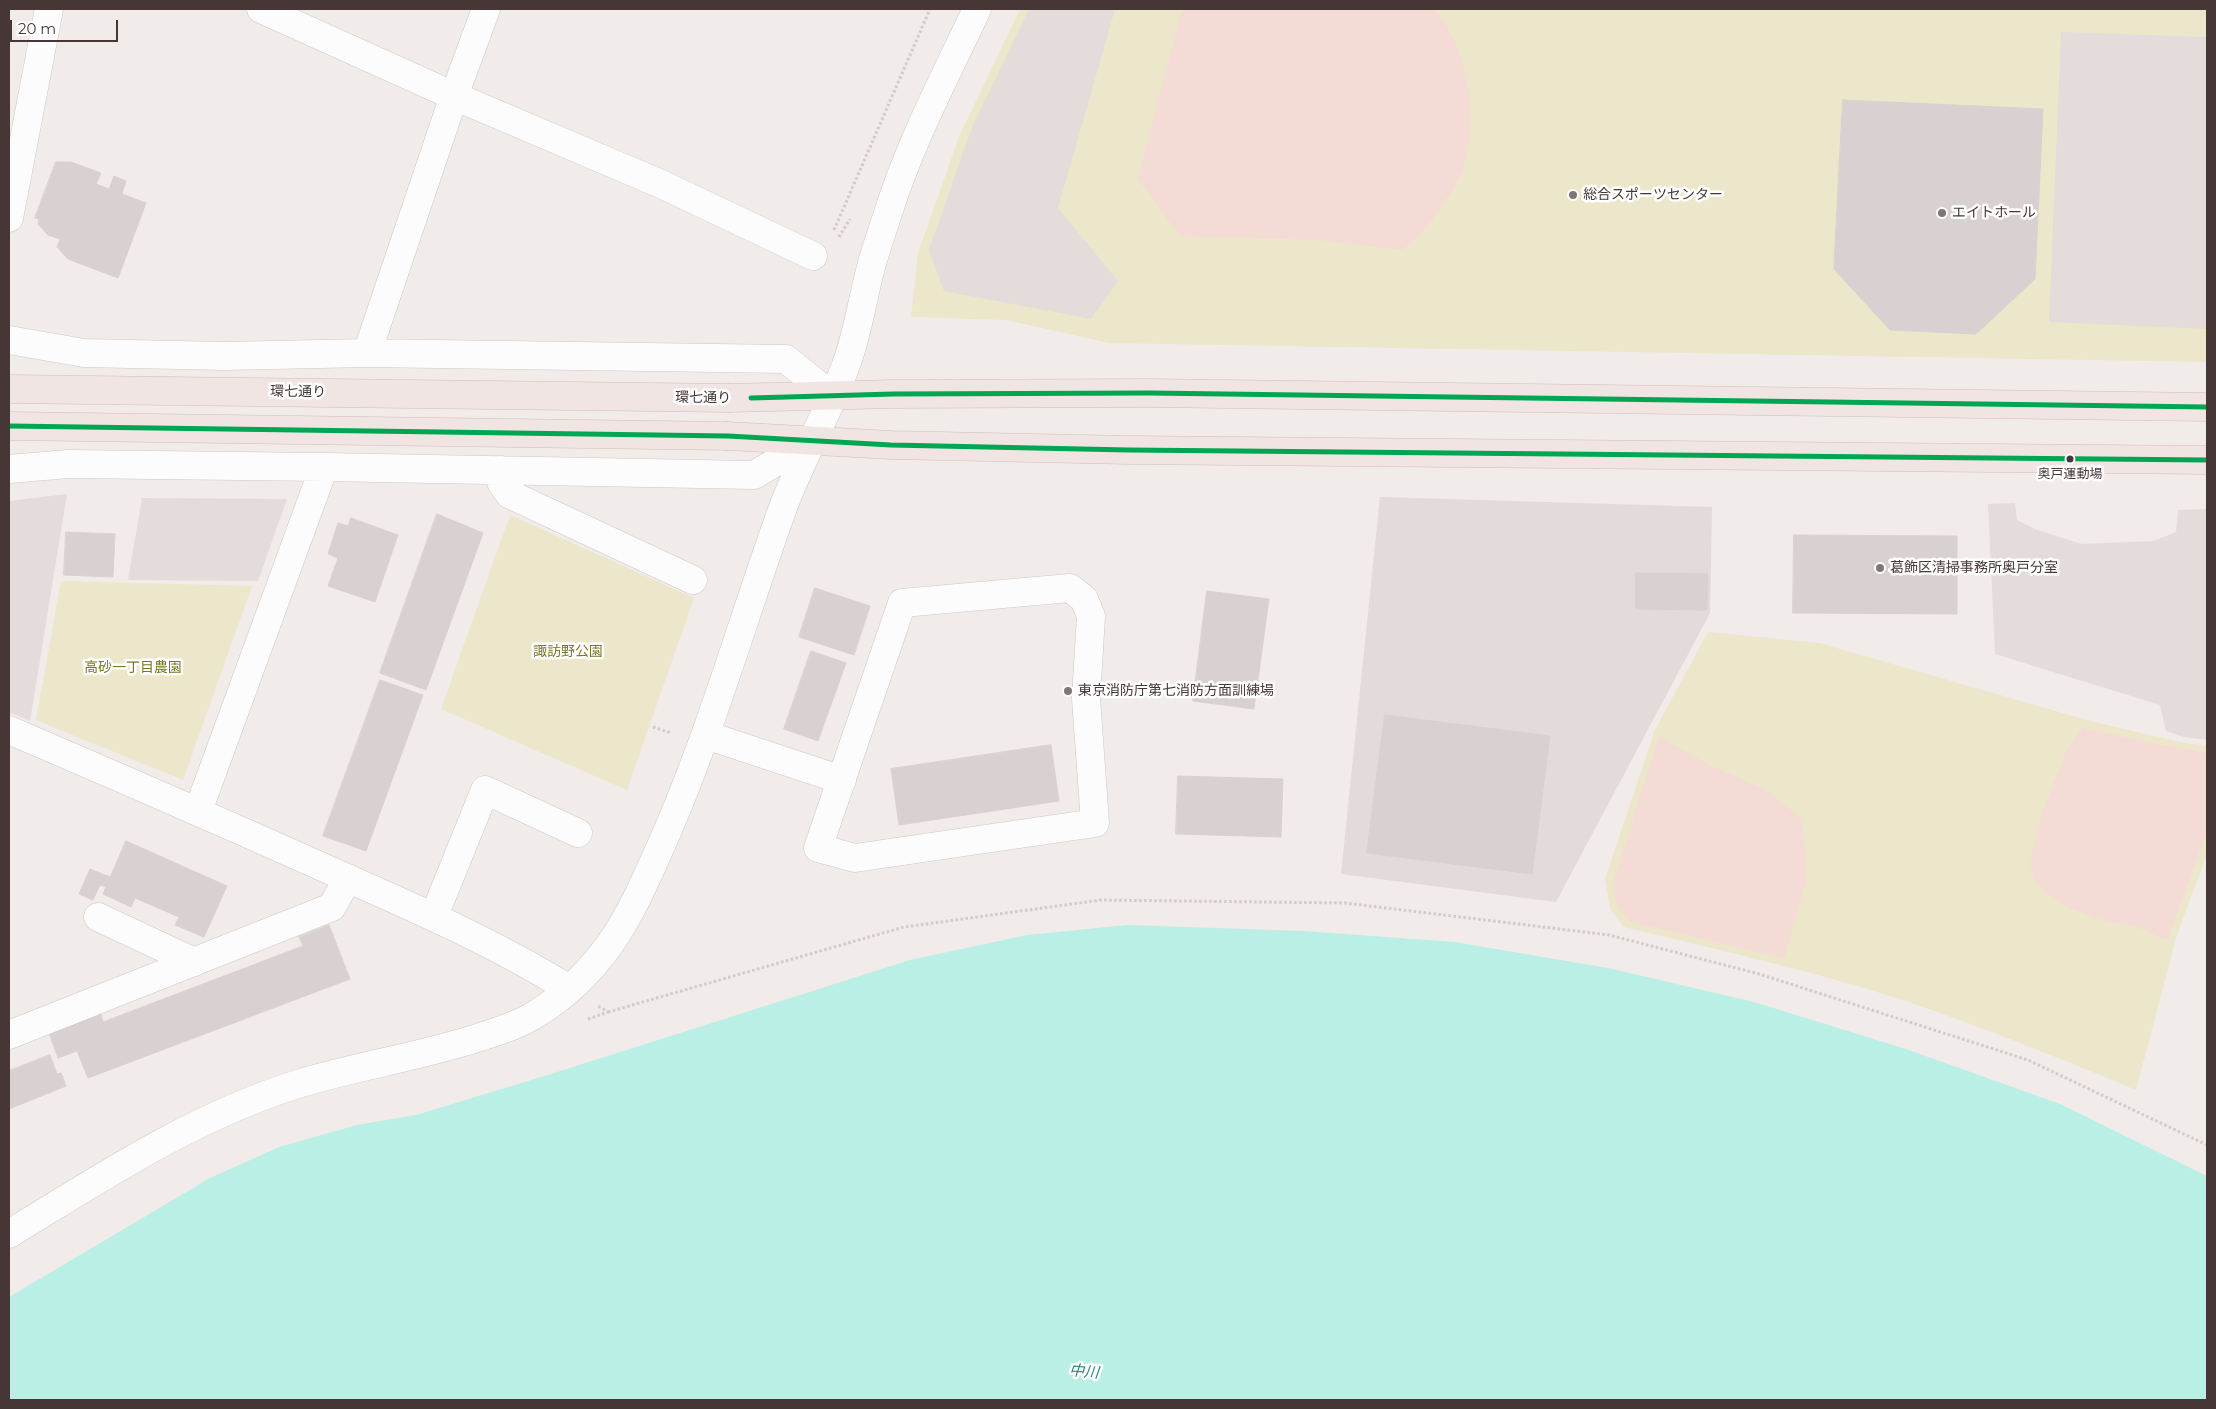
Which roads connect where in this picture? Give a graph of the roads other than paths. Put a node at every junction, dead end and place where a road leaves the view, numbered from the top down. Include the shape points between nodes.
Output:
1 (49, 9) edge
2 (261, 9) edge
3 (486, 9) edge
4 (977, 9) edge
5 (454, 96) junction
6 (9, 218) edge
7 (814, 256) dead end
8 (9, 340) edge
9 (367, 353) junction
10 (9, 388) edge
11 (833, 396) junction
12 (2207, 407) edge
13 (9, 426) edge
14 (813, 440) junction
15 (2207, 460) edge
16 (324, 467) junction
17 (9, 469) edge
18 (501, 470) junction
19 (693, 580) dead end
20 (9, 730) edge
21 (706, 735) junction
22 (842, 780) junction
23 (198, 811) junction
24 (578, 833) dead end
25 (348, 878) junction
26 (98, 916) dead end
27 (434, 916) junction
28 (194, 962) junction
29 (569, 989) junction
30 (9, 1035) edge
31 (9, 1234) edge

1 - 6 street
2 - 5 street
3 - 5 street
4 - 11 street via 915,141 891,204 870,268 847,363
5 - 7 street via 661,184
5 - 9 street
8 - 9 street via 84,353 224,356
9 - 11 street via 786,359
10 - 11 main road, 環七通り, bridge via 730,398
11 - 12 main road, 環七通り via 1149,393
11 - 14 street
13 - 14 main road, bridge via 728,436
14 - 15 main road via 891,445 1129,450
14 - 18 street via 754,475
14 - 21 street via 783,508
16 - 17 street via 68,464
16 - 18 street
16 - 23 street
18 - 19 street via 500,482 509,494
20 - 23 street
21 - 22 street
21 - 29 street via 652,867 624,924 589,970
22 - 22 street via 902,603 1070,588 1084,599 1091,616 1086,698 1095,823 855,858 818,848
23 - 25 street
24 - 27 street via 485,790
25 - 27 street
25 - 28 street via 332,907
26 - 28 street
27 - 29 street
28 - 30 street
29 - 31 street via 534,1015 501,1030 436,1051 304,1082 204,1120

